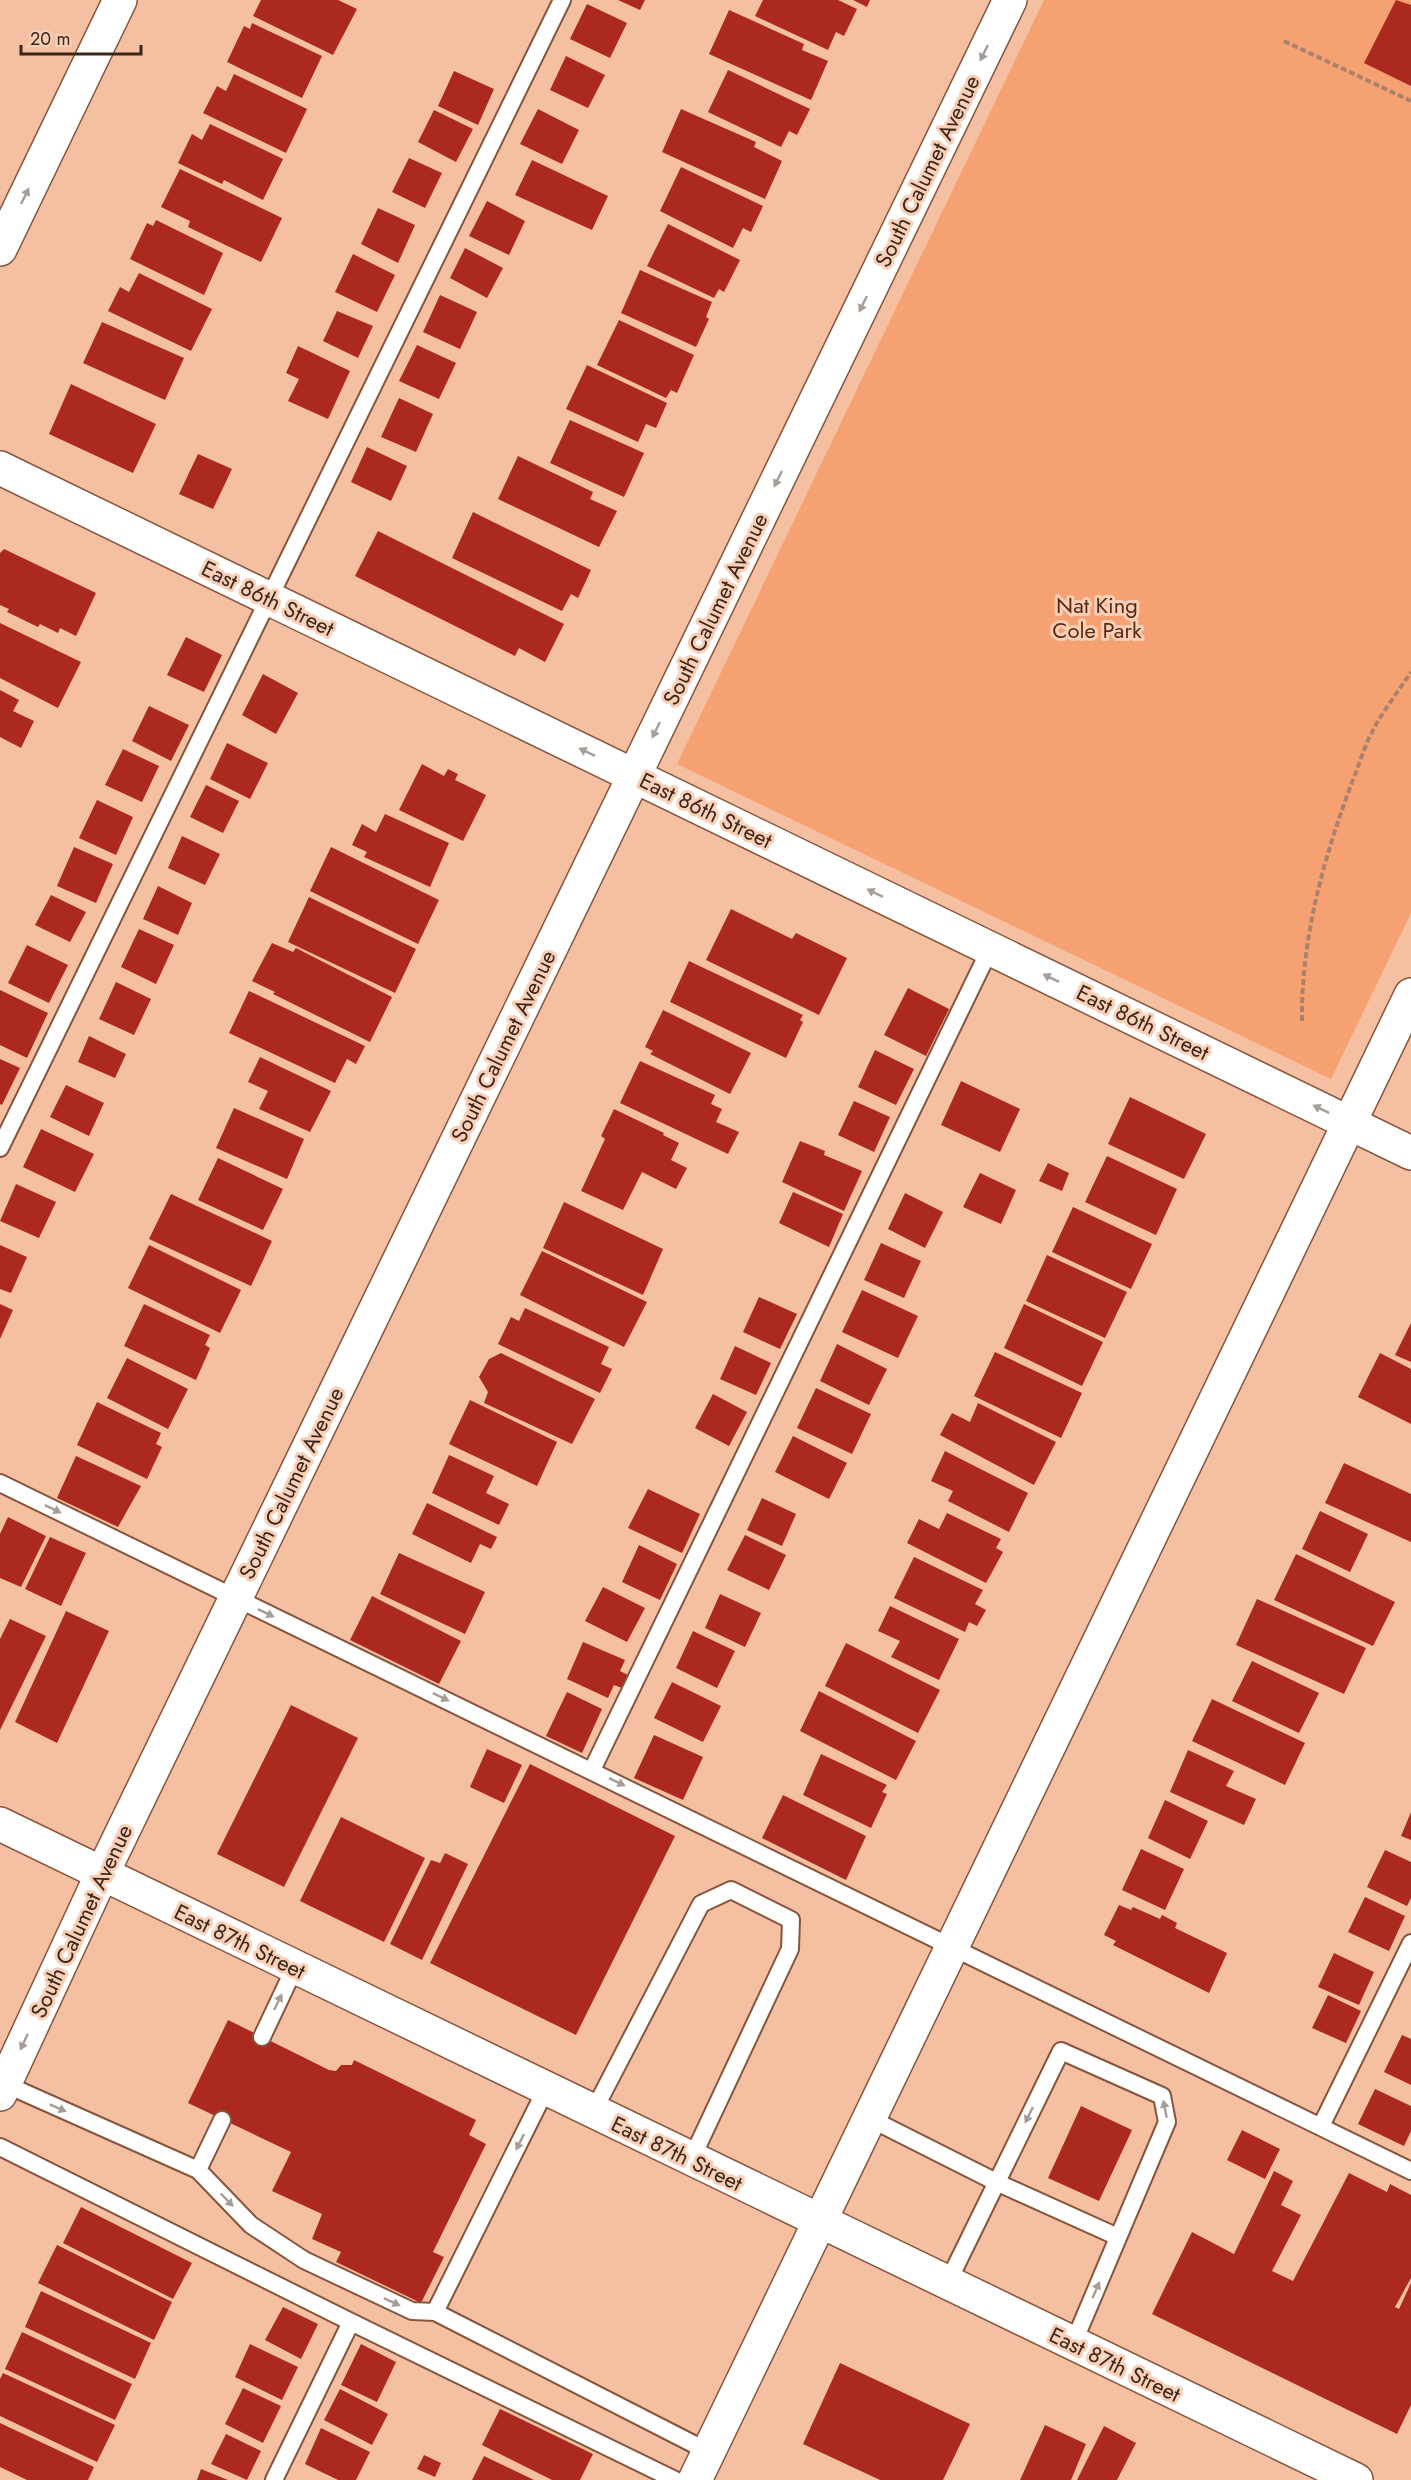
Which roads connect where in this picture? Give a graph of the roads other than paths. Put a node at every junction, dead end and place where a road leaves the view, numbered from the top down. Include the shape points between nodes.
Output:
1 (120, 0) edge
2 (562, 0) edge
3 (1010, 0) edge
4 (0, 249) edge
5 (0, 468) edge
6 (268, 598) junction
7 (634, 776) junction
8 (990, 949) junction
9 (1411, 994) edge
10 (1349, 1123) junction
11 (0, 1148) edge
12 (1411, 1153) edge
13 (0, 1483) edge
14 (236, 1598) junction
15 (592, 1770) junction
16 (0, 1824) edge
17 (102, 1874) junction
18 (1411, 1943) edge
19 (952, 1947) junction
20 (295, 1967) junction
21 (262, 2037) dead end
22 (2, 2089) edge
23 (546, 2089) junction
24 (593, 2112) junction
25 (869, 2118) junction
26 (222, 2120) dead end
27 (1321, 2126) junction
28 (0, 2147) edge
29 (691, 2160) junction
30 (198, 2170) junction
31 (1411, 2171) edge
32 (996, 2182) junction
33 (819, 2222) junction
34 (1118, 2237) junction
35 (947, 2284) junction
36 (435, 2312) junction
37 (351, 2322) junction
38 (1073, 2344) junction
39 (702, 2466) edge
40 (274, 2480) edge
41 (675, 2480) edge
42 (1356, 2480) edge

4 -> 1 street
2 - 6 lane
3 -> 7 street, South Calumet Avenue
5 - 6 street, East 86th Street
7 -> 6 street, East 86th Street
6 - 11 lane
8 -> 7 street, East 86th Street
7 - 14 street, South Calumet Avenue
10 -> 8 street, East 86th Street
8 - 15 lane
9 - 10 street
10 - 12 street, East 86th Street
10 - 19 street
13 -> 14 lane
14 -> 15 lane
14 - 17 street, South Calumet Avenue
15 -> 19 lane
16 - 17 street, East 87th Street
17 - 20 street, East 87th Street
17 -> 22 street, South Calumet Avenue
18 - 27 lane
19 - 25 street
19 - 27 lane
21 -> 20 lane
20 - 23 street, East 87th Street
22 -> 30 lane
23 - 24 street, East 87th Street
23 -> 36 lane
24 - 29 street, East 87th Street
24 - 29 lane via 701,1904 732,1890 791,1920 790,1949
25 - 32 lane
25 - 33 street
26 - 30 lane
27 - 31 lane
28 - 37 lane
29 - 33 street, East 87th Street
30 -> 36 lane via 251,2225 304,2260 412,2312
32 - 34 lane
34 -> 32 lane via 1167,2122 1162,2096 1061,2051
32 - 35 lane
33 - 35 street, East 87th Street
33 - 39 street
38 -> 34 lane
35 - 38 street, East 87th Street
36 - 39 lane
37 - 40 lane
37 - 41 lane
38 - 42 street, East 87th Street

